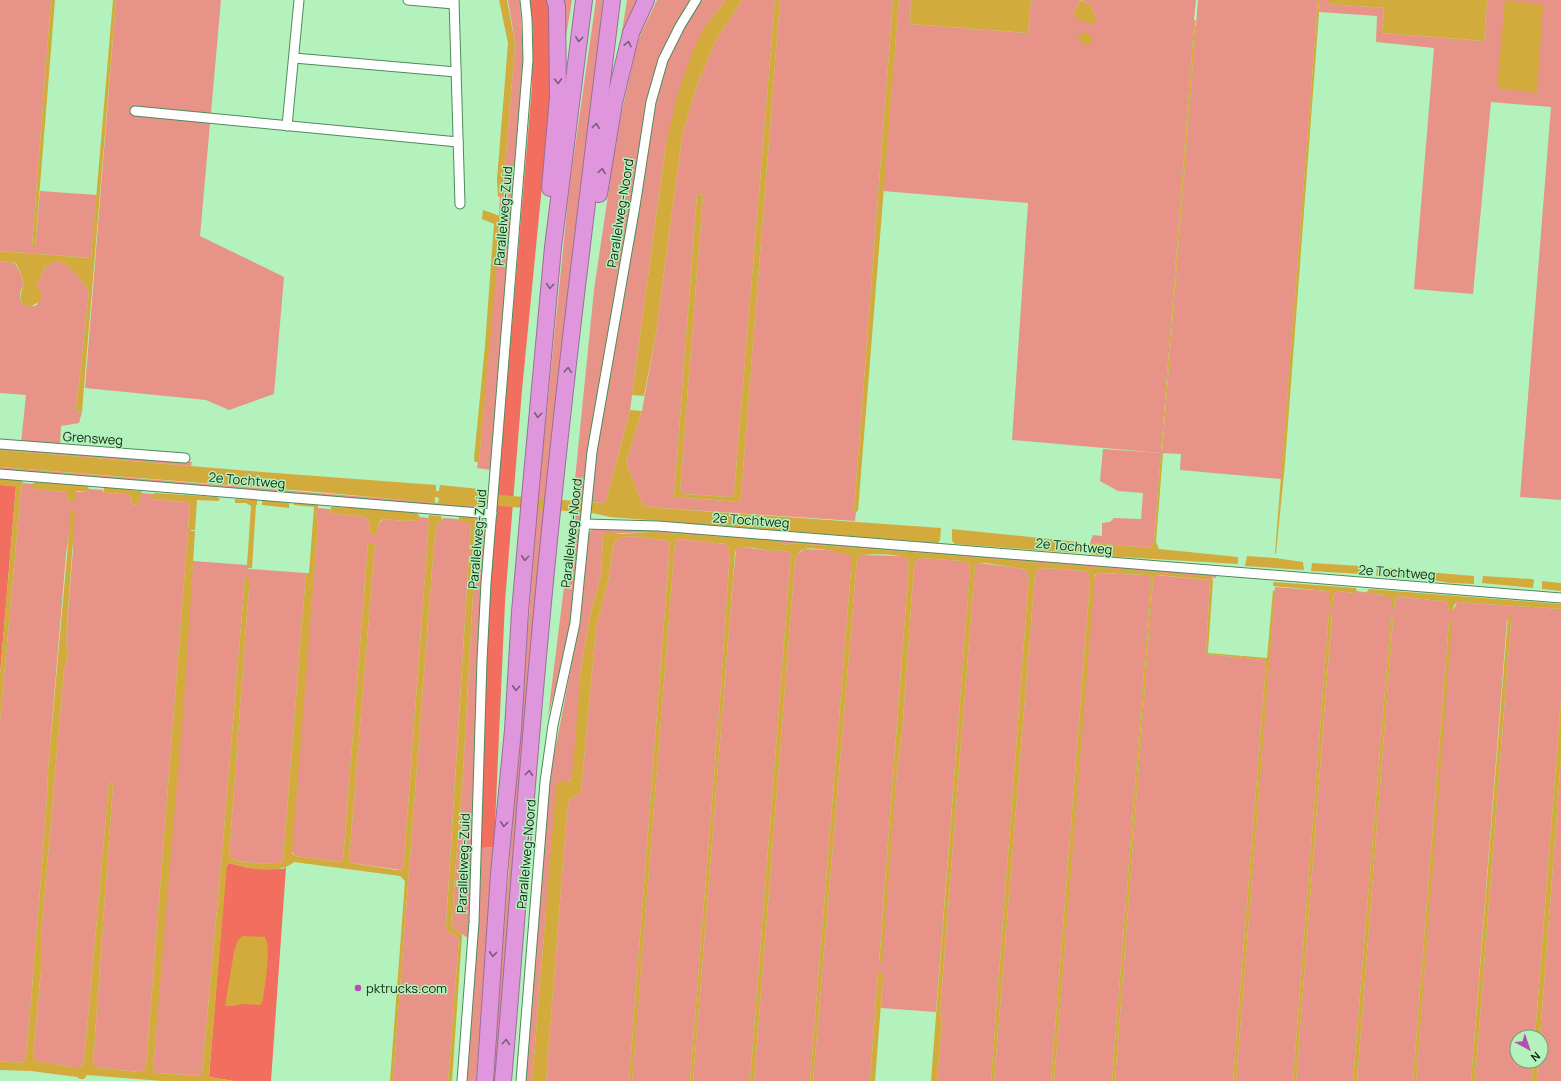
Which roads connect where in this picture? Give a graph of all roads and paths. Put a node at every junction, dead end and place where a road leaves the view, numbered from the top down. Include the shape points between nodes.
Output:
1 (299, 0) edge
2 (408, 0) edge
3 (524, 0) edge
4 (555, 0) edge
5 (584, 0) edge
6 (612, 0) edge
7 (646, 0) edge
8 (696, 0) edge
9 (454, 2) edge
10 (294, 58) junction
11 (456, 72) junction
12 (135, 111) dead end
13 (288, 126) junction
14 (458, 142) junction
15 (460, 204) dead end
16 (553, 247) junction
17 (578, 276) junction
18 (0, 444) edge
19 (185, 458) dead end
20 (0, 474) edge
21 (492, 511) junction
22 (585, 520) junction
23 (1561, 598) edge
24 (462, 1081) edge
25 (485, 1081) edge
26 (503, 1081) edge
27 (521, 1081) edge

1 - 10 street
2 - 9 street
3 - 21 street, Parallelweg-Zuid via 528,60
4 -> 16 highway via 558,98 547,224
5 -> 16 highway
17 -> 6 highway
17 -> 7 highway via 589,258 612,111 631,33
8 - 22 street, Parallelweg-Noord via 663,60 651,102 592,452
9 - 11 street
10 - 11 street
10 - 13 street
11 - 14 street
12 - 13 street
13 - 14 street
14 - 15 street
16 -> 25 highway via 520,612
26 -> 17 highway via 539,644
18 - 19 street, Grensweg
20 - 21 street, 2e Tochtweg
21 - 24 street, Parallelweg-Zuid via 482,660 474,922
22 - 23 street, 2e Tochtweg
22 - 27 street, Parallelweg-Noord via 575,623 553,725 545,782

